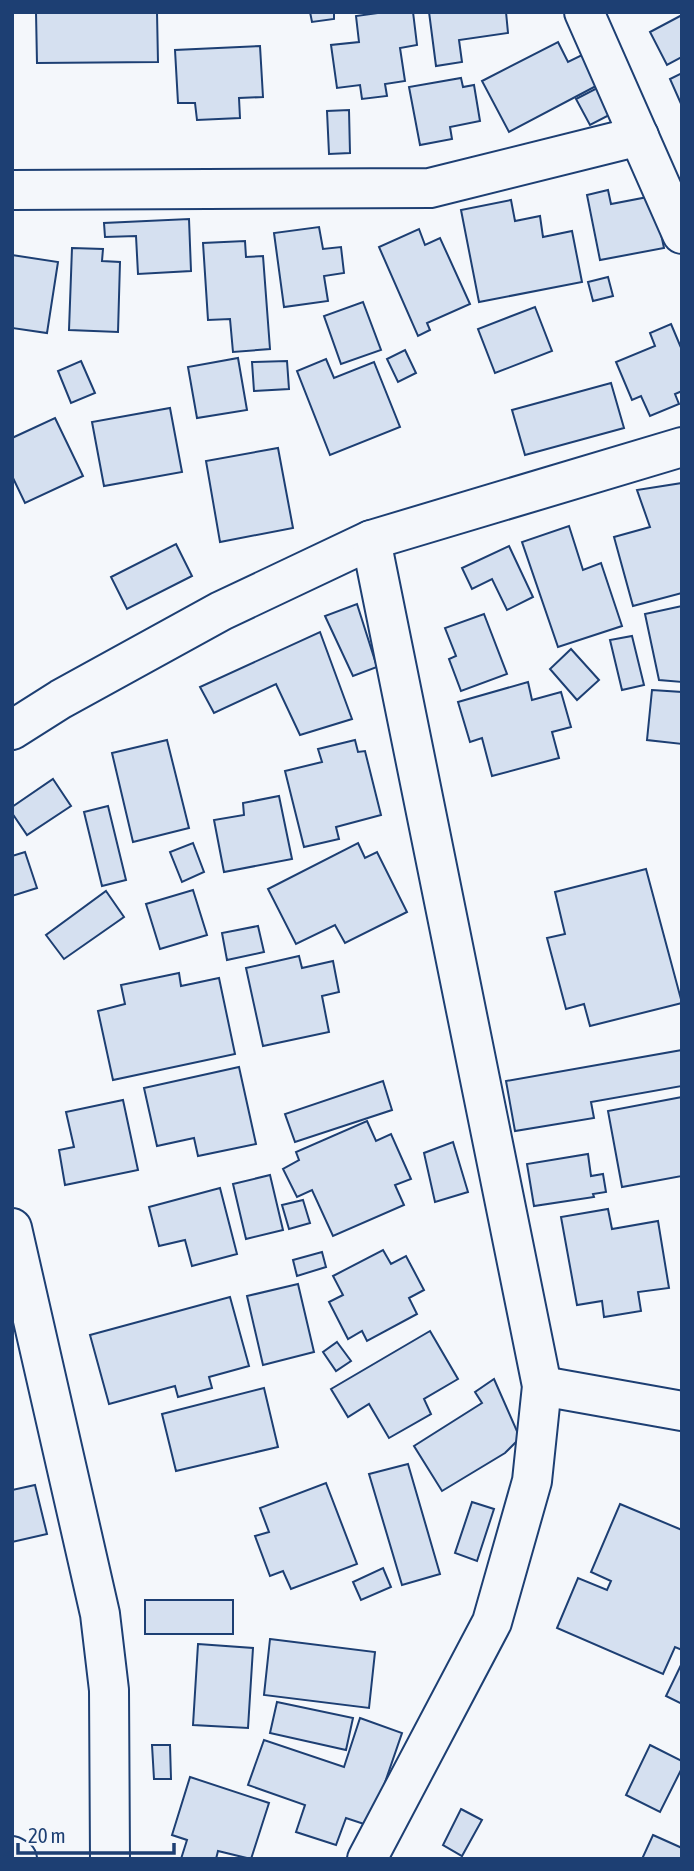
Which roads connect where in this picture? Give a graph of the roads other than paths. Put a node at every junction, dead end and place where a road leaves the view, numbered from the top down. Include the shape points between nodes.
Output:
1 (584, 12) edge
2 (639, 136) junction
3 (12, 190) edge
4 (682, 234) edge
5 (682, 447) edge
6 (372, 540) junction
7 (12, 730) edge
8 (12, 1228) edge
9 (542, 1386) junction
10 (682, 1411) edge
11 (12, 1856) edge
12 (18, 1859) edge
13 (110, 1859) edge
14 (367, 1859) edge

1 - 2 street
2 - 3 street via 430,188
2 - 4 street
5 - 6 street
6 - 7 street via 222,611
6 - 9 street
8 - 13 street via 100,1614 109,1690
9 - 10 street
9 - 14 street via 532,1481 492,1622
11 - 12 street

